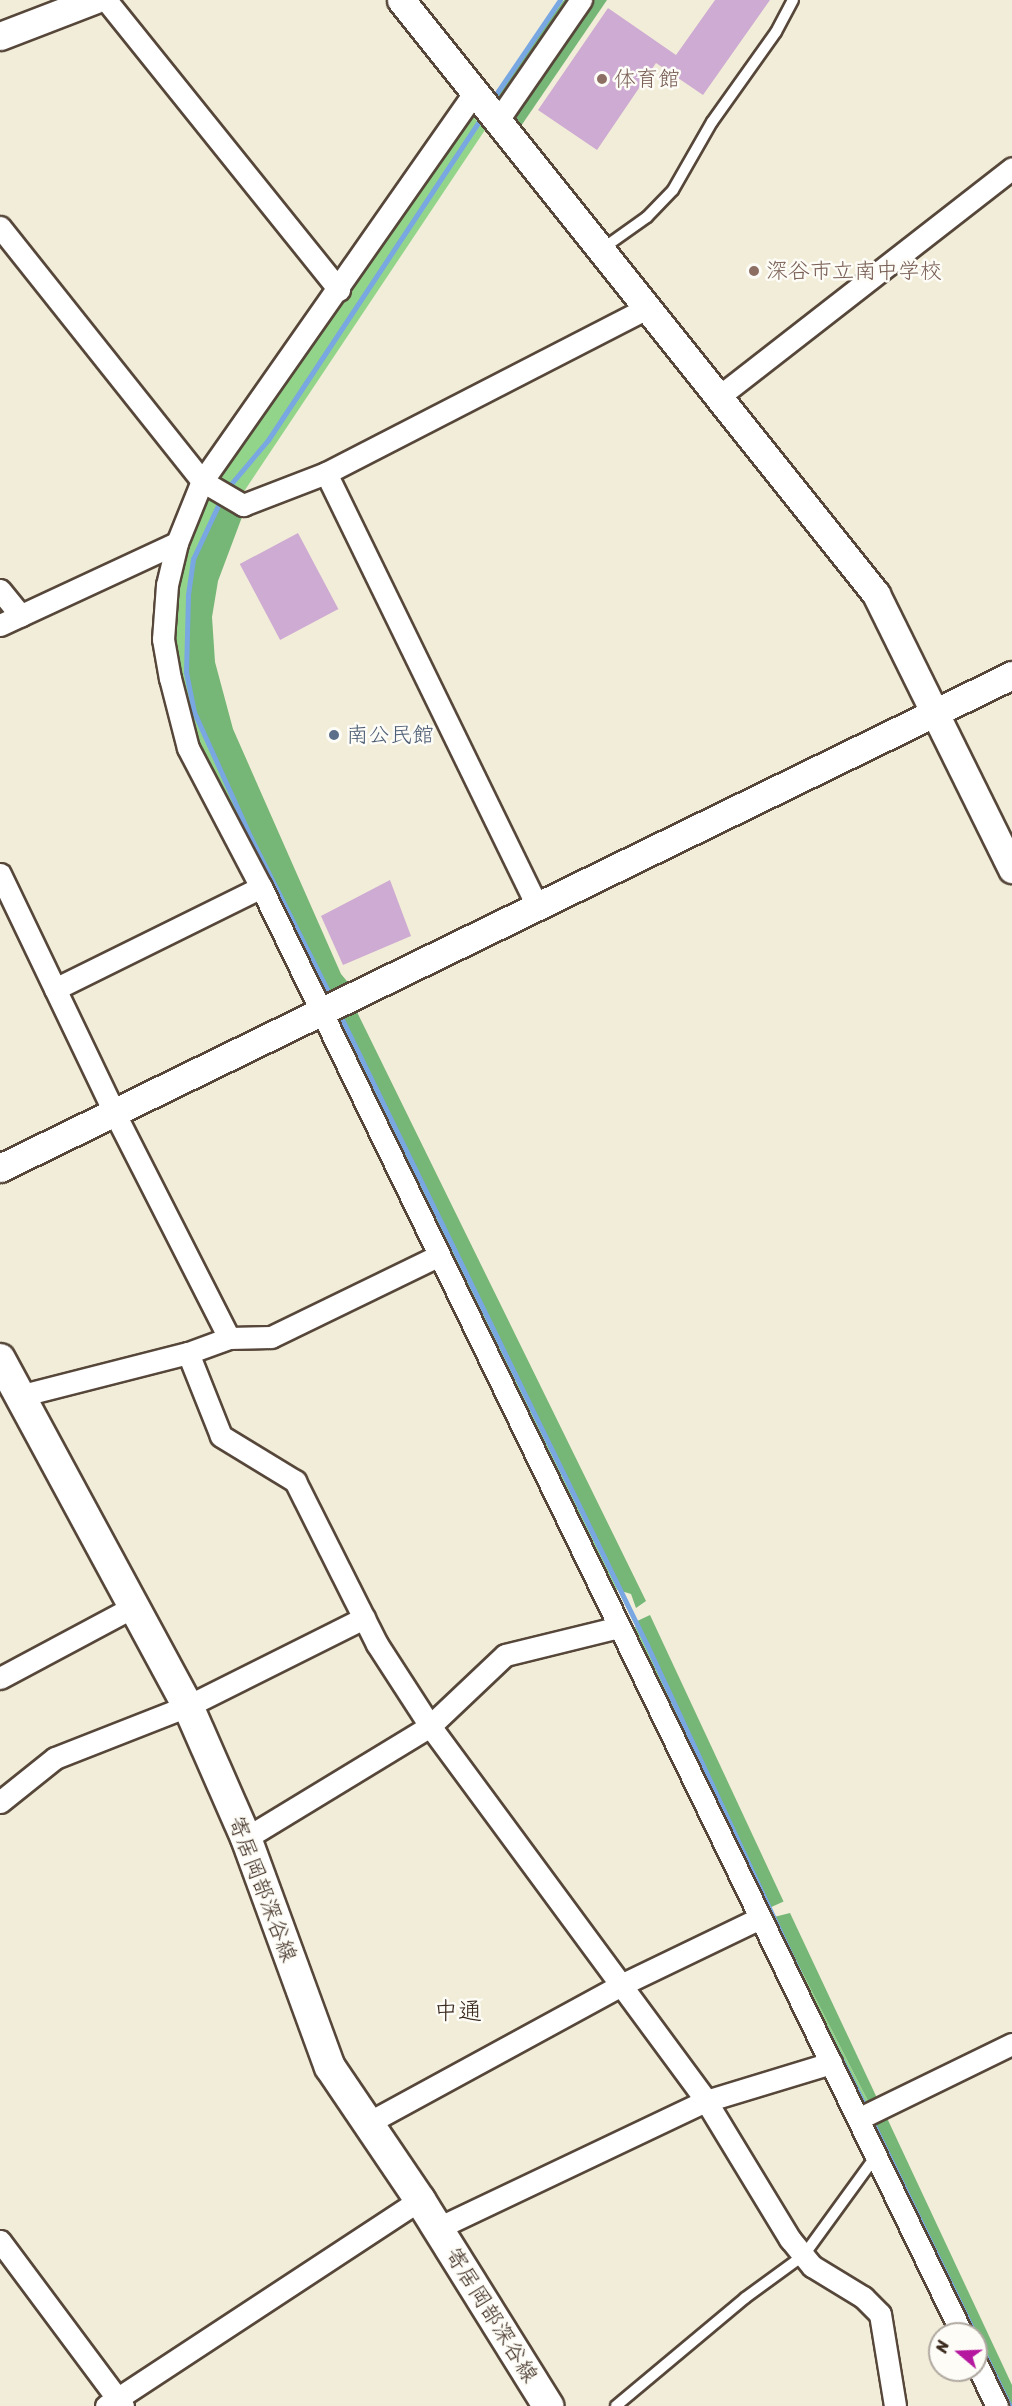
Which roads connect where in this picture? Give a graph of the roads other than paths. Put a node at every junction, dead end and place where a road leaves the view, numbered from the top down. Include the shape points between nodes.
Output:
1 (93, 0) edge
2 (106, 0) edge
3 (401, 0) edge
4 (581, 0) edge
5 (793, 0) edge
6 (0, 36) edge
7 (474, 93) junction
8 (496, 123) junction
9 (1012, 168) edge
10 (0, 227) edge
11 (600, 250) junction
12 (339, 290) junction
13 (646, 308) junction
14 (717, 398) junction
15 (326, 472) junction
16 (206, 485) junction
17 (177, 543) junction
18 (0, 590) edge
19 (21, 616) junction
20 (0, 625) edge
21 (1012, 675) edge
22 (935, 712) junction
23 (1012, 868) edge
24 (0, 874) edge
25 (261, 887) junction
26 (538, 907) junction
27 (55, 989) junction
28 (319, 1012) junction
29 (115, 1114) junction
30 (0, 1168) edge
31 (438, 1256) junction
32 (230, 1338) junction
33 (188, 1353) junction
34 (0, 1359) edge
35 (13, 1391) edge
36 (135, 1606) junction
37 (364, 1618) junction
38 (619, 1627) junction
39 (0, 1678) edge
40 (188, 1706) junction
41 (430, 1726) junction
42 (0, 1802) edge
43 (246, 1838) junction
44 (760, 1918) junction
45 (623, 1984) junction
46 (1012, 2044) edge
47 (831, 2063) junction
48 (706, 2101) junction
49 (860, 2118) junction
50 (368, 2123) junction
51 (876, 2156) junction
52 (420, 2200) junction
53 (438, 2228) junction
54 (0, 2241) edge
55 (804, 2255) junction
56 (956, 2322) edge
57 (985, 2382) edge
58 (115, 2404) edge
59 (548, 2406) edge
60 (616, 2406) edge
61 (895, 2406) edge
62 (997, 2406) edge

1 - 6 street
2 - 12 street
3 - 7 street
4 - 8 street
5 - 11 lane via 776,32 712,122 673,190 647,217
7 - 8 street
7 - 12 street
8 - 11 street
9 - 14 street
10 - 16 street
11 - 13 street
12 - 16 street
13 - 14 street
13 - 15 street
14 - 22 street via 876,594
15 - 16 street via 243,506
15 - 26 street
16 - 17 street
17 - 19 street
17 - 25 street via 167,585 164,639 170,678 188,748
18 - 19 street
19 - 20 street
21 - 22 street
22 - 23 street
22 - 26 street
24 - 27 street
25 - 27 street
25 - 28 street
26 - 28 street
27 - 29 street
28 - 29 street
28 - 31 street
29 - 30 street
29 - 32 street
31 - 32 street via 271,1337
31 - 38 street
32 - 33 street
33 - 35 street
33 - 37 street via 220,1436 295,1481
34 - 35 main road, 寄居岡部深谷線
35 - 36 main road, 寄居岡部深谷線
36 - 39 street
36 - 40 main road, 寄居岡部深谷線
37 - 40 street
37 - 41 street
38 - 41 street via 505,1655
38 - 44 street
40 - 42 street via 55,1758
40 - 43 main road, 寄居岡部深谷線
41 - 43 street
41 - 45 street
43 - 50 main road, 寄居岡部深谷線 via 330,2067
44 - 45 street
44 - 47 street
45 - 48 street
45 - 50 street
46 - 49 street
47 - 48 street
47 - 49 street
48 - 53 street
48 - 55 street
49 - 51 street
50 - 52 main road, 寄居岡部深谷線
51 - 55 lane
51 - 56 street
52 - 53 main road, 寄居岡部深谷線
52 - 58 street
53 - 59 main road, 寄居岡部深谷線
54 - 58 street
55 - 60 lane via 745,2298
55 - 61 street via 812,2266 863,2296 880,2314
57 - 62 street

